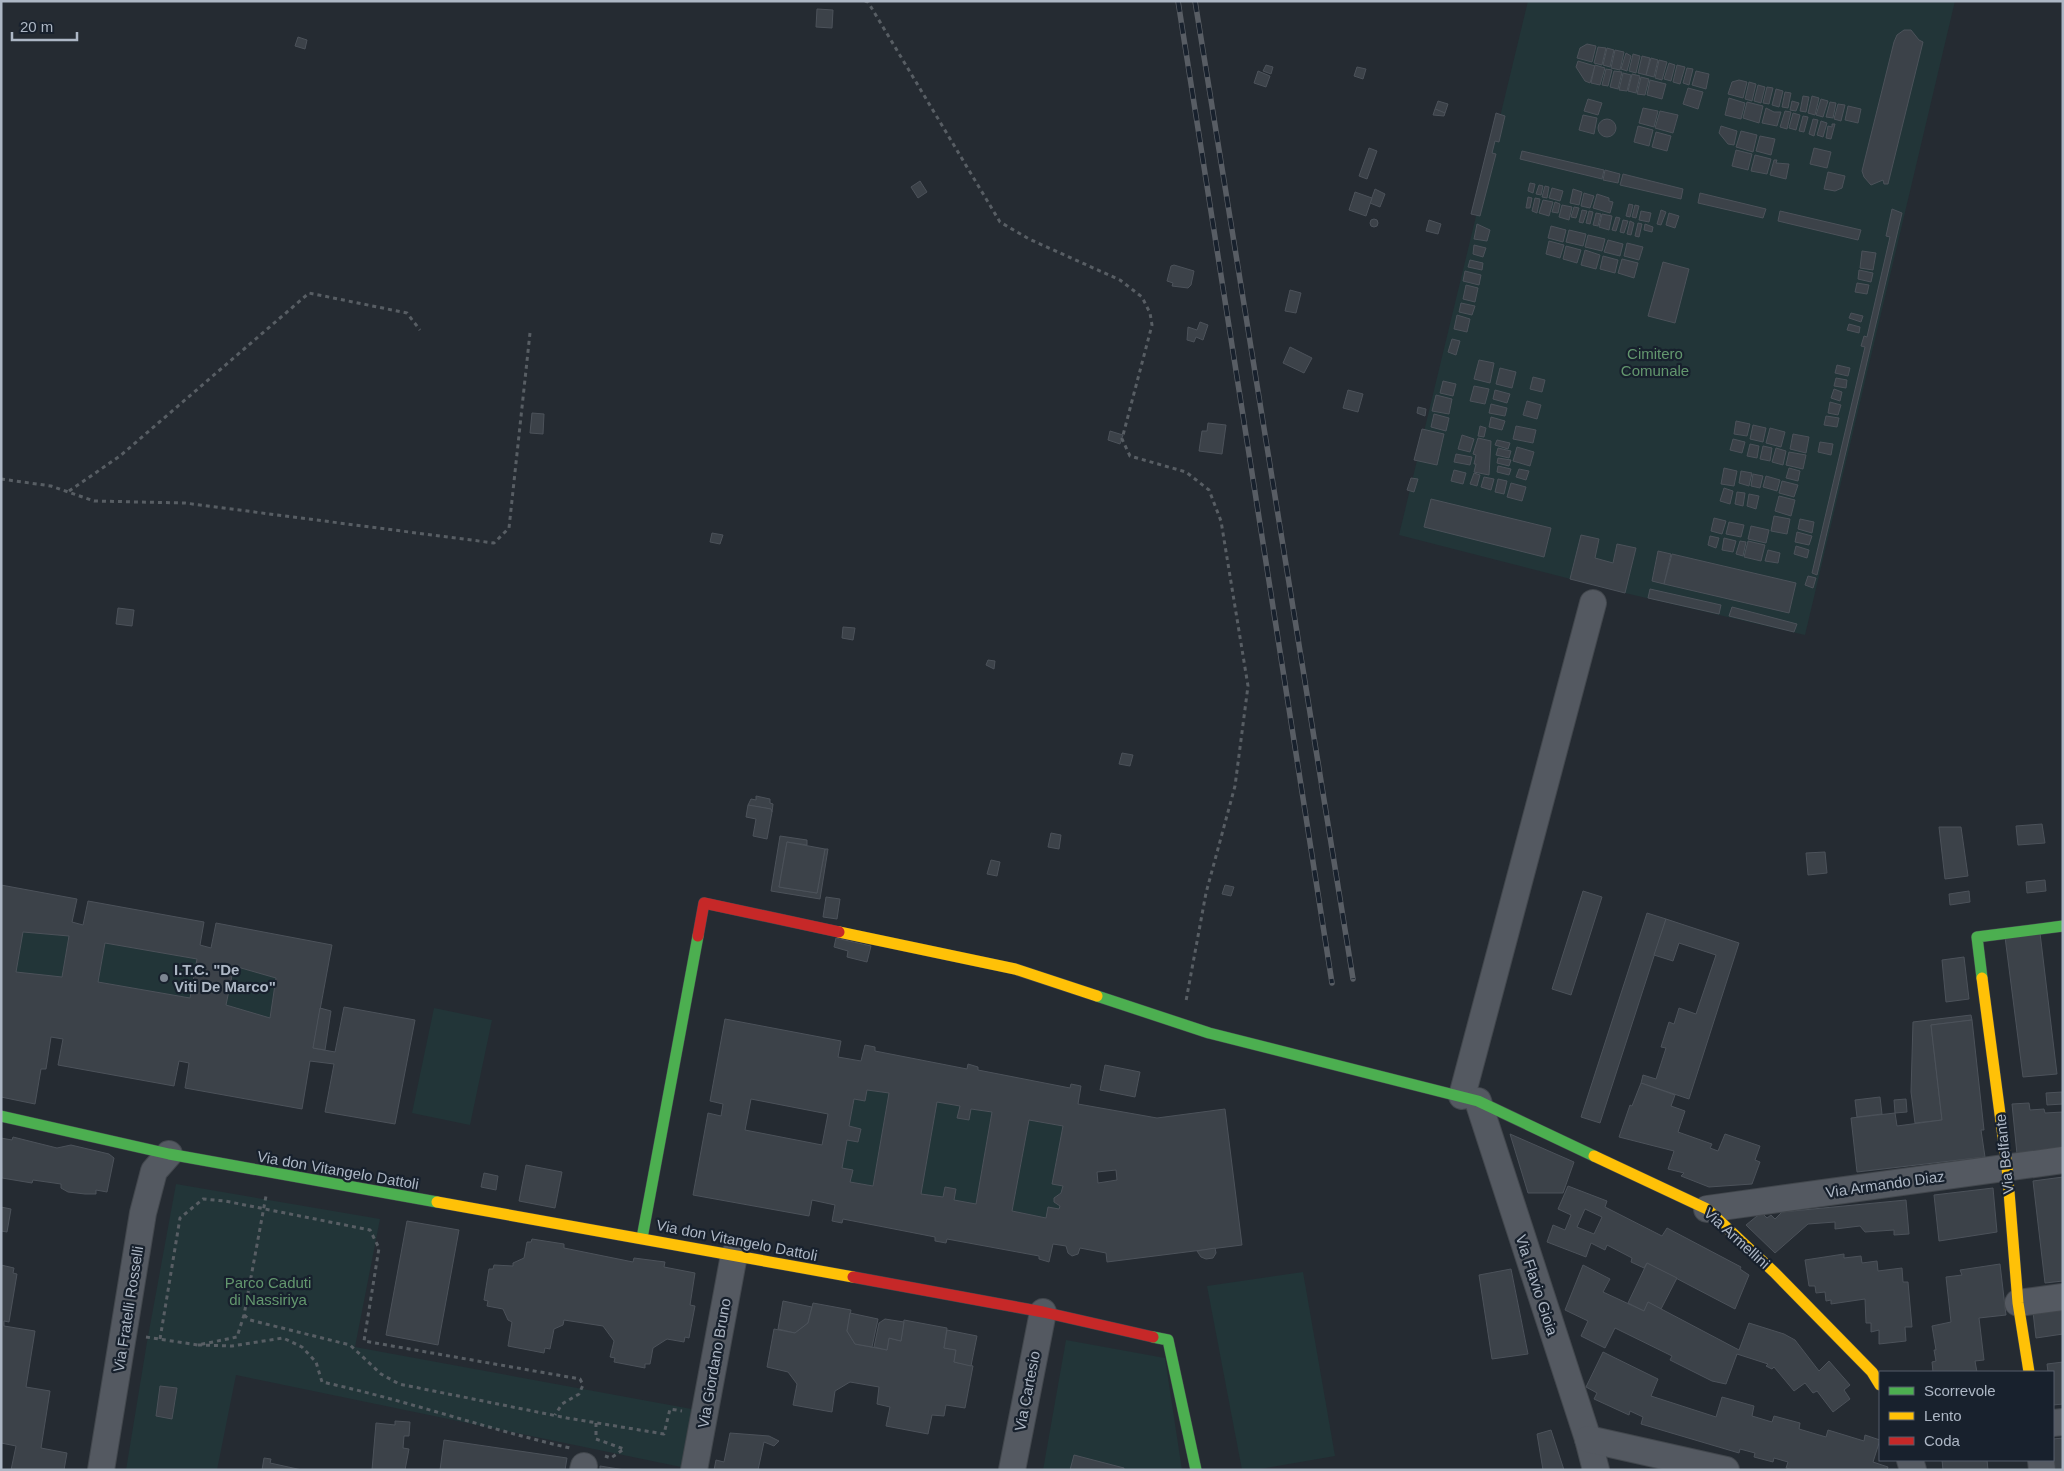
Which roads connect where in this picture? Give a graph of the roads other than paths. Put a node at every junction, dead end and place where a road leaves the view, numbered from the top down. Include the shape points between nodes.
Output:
1 (1593, 603) dead end
2 (2063, 926) edge
3 (1470, 1098) junction
4 (1, 1116) edge
5 (169, 1154) junction
6 (2063, 1160) edge
7 (2007, 1167) junction
8 (1707, 1208) junction
9 (642, 1238) junction
10 (734, 1255) junction
11 (2063, 1297) edge
12 (2018, 1303) junction
13 (1043, 1312) junction
14 (2029, 1371) edge
15 (1879, 1383) edge
16 (1588, 1439) junction
17 (102, 1470) edge
18 (694, 1470) edge
19 (1012, 1470) edge
20 (1196, 1470) edge
21 (1596, 1470) edge
22 (1726, 1470) edge

1 - 3 street
2 - 7 street, Via Belfante via 1977,937
3 - 8 street, Via Armellini
3 - 9 street, Via Armellini via 1186,1027 1015,969 704,903
3 - 16 street, Via Flavio Gioia
4 - 5 street
5 - 9 street, Via don Vitangelo Dattoli
5 - 17 street, Via Fratelli Rosselli via 154,1171 144,1213
6 - 7 street, Via Armando Diaz
7 - 8 street, Via Armando Diaz
7 - 12 street, Via Belfante
8 - 15 street, Via Armellini via 1774,1272 1872,1372
9 - 10 street, Via don Vitangelo Dattoli
10 - 13 street, Via don Vitangelo Dattoli
10 - 18 street, Via Giordano Bruno
11 - 12 street
12 - 14 street, Via Belfante
13 - 19 street, Via Cartesio
13 - 20 street, Via don Vitangelo Dattoli via 1168,1340
16 - 21 street, Via Flavio Gioia
16 - 22 street

